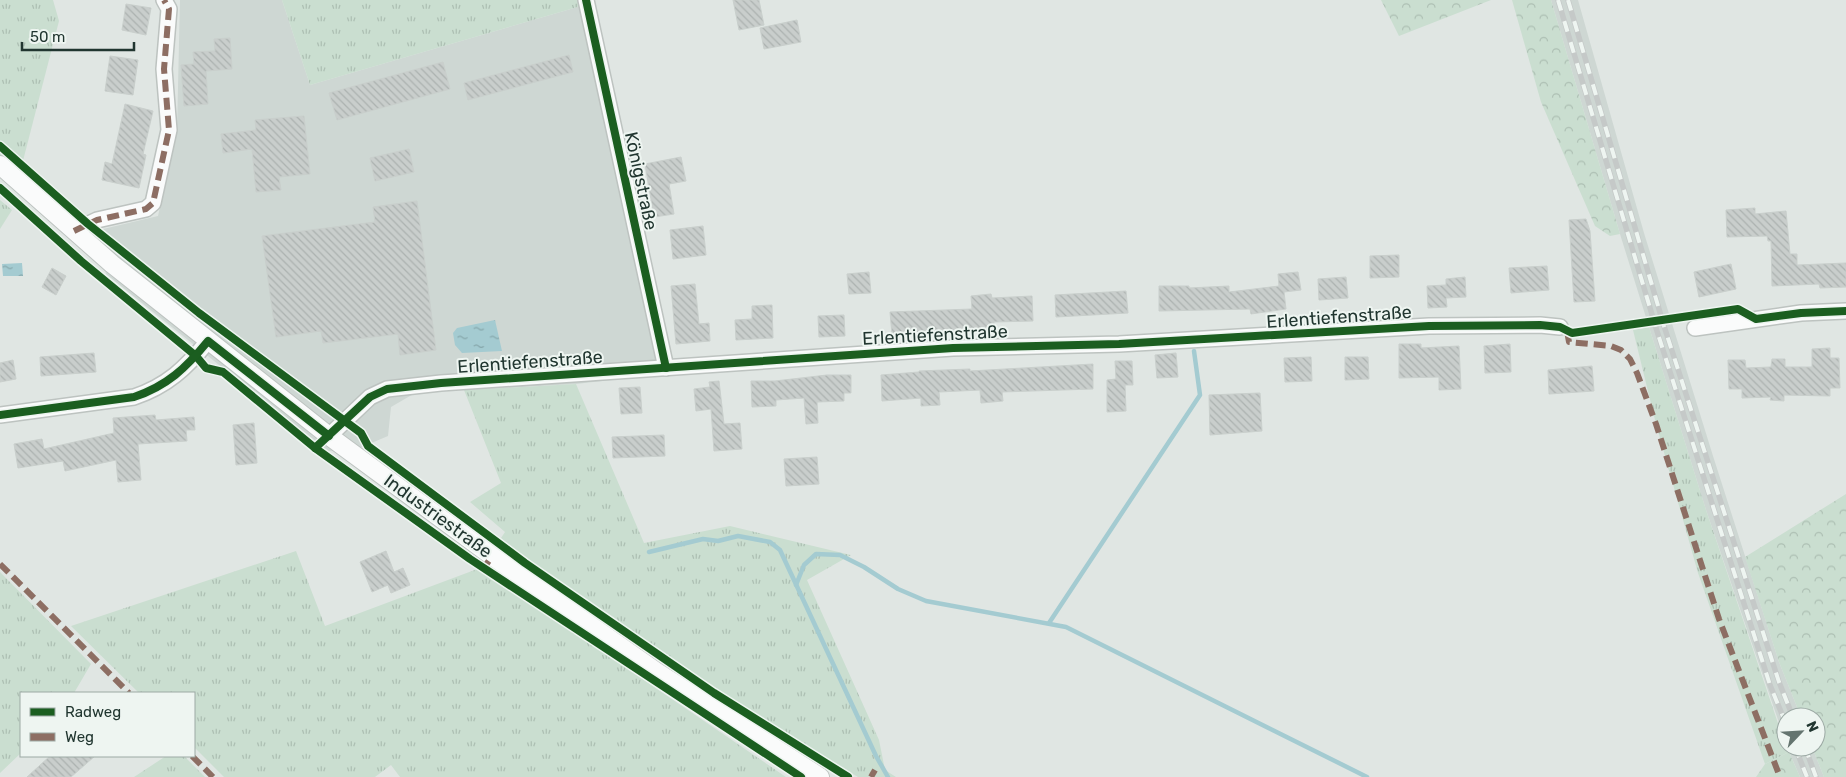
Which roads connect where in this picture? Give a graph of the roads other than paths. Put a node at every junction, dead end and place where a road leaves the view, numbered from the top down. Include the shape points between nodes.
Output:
1 (164, 0) edge
2 (586, 0) edge
3 (0, 165) edge
4 (74, 231) junction
5 (1846, 311) edge
6 (1560, 327) dead end
7 (1695, 328) dead end
8 (208, 341) junction
9 (666, 368) junction
10 (0, 415) edge
11 (329, 436) junction
12 (820, 777) edge

1 - 4 street via 169,9 164,69 169,130 153,203 146,209 97,220
2 - 9 street, Königstraße
3 - 4 street, Industriestraße
4 - 8 street, Industriestraße
5 - 7 street via 1801,313
6 - 9 street, Erlentiefenstraße via 1429,326 1119,344 953,348
8 - 10 street via 186,367 166,383 134,398
8 - 11 street, Industriestraße
9 - 11 street, Erlentiefenstraße via 441,382 386,389 370,397
11 - 12 street, Industriestraße via 649,666

